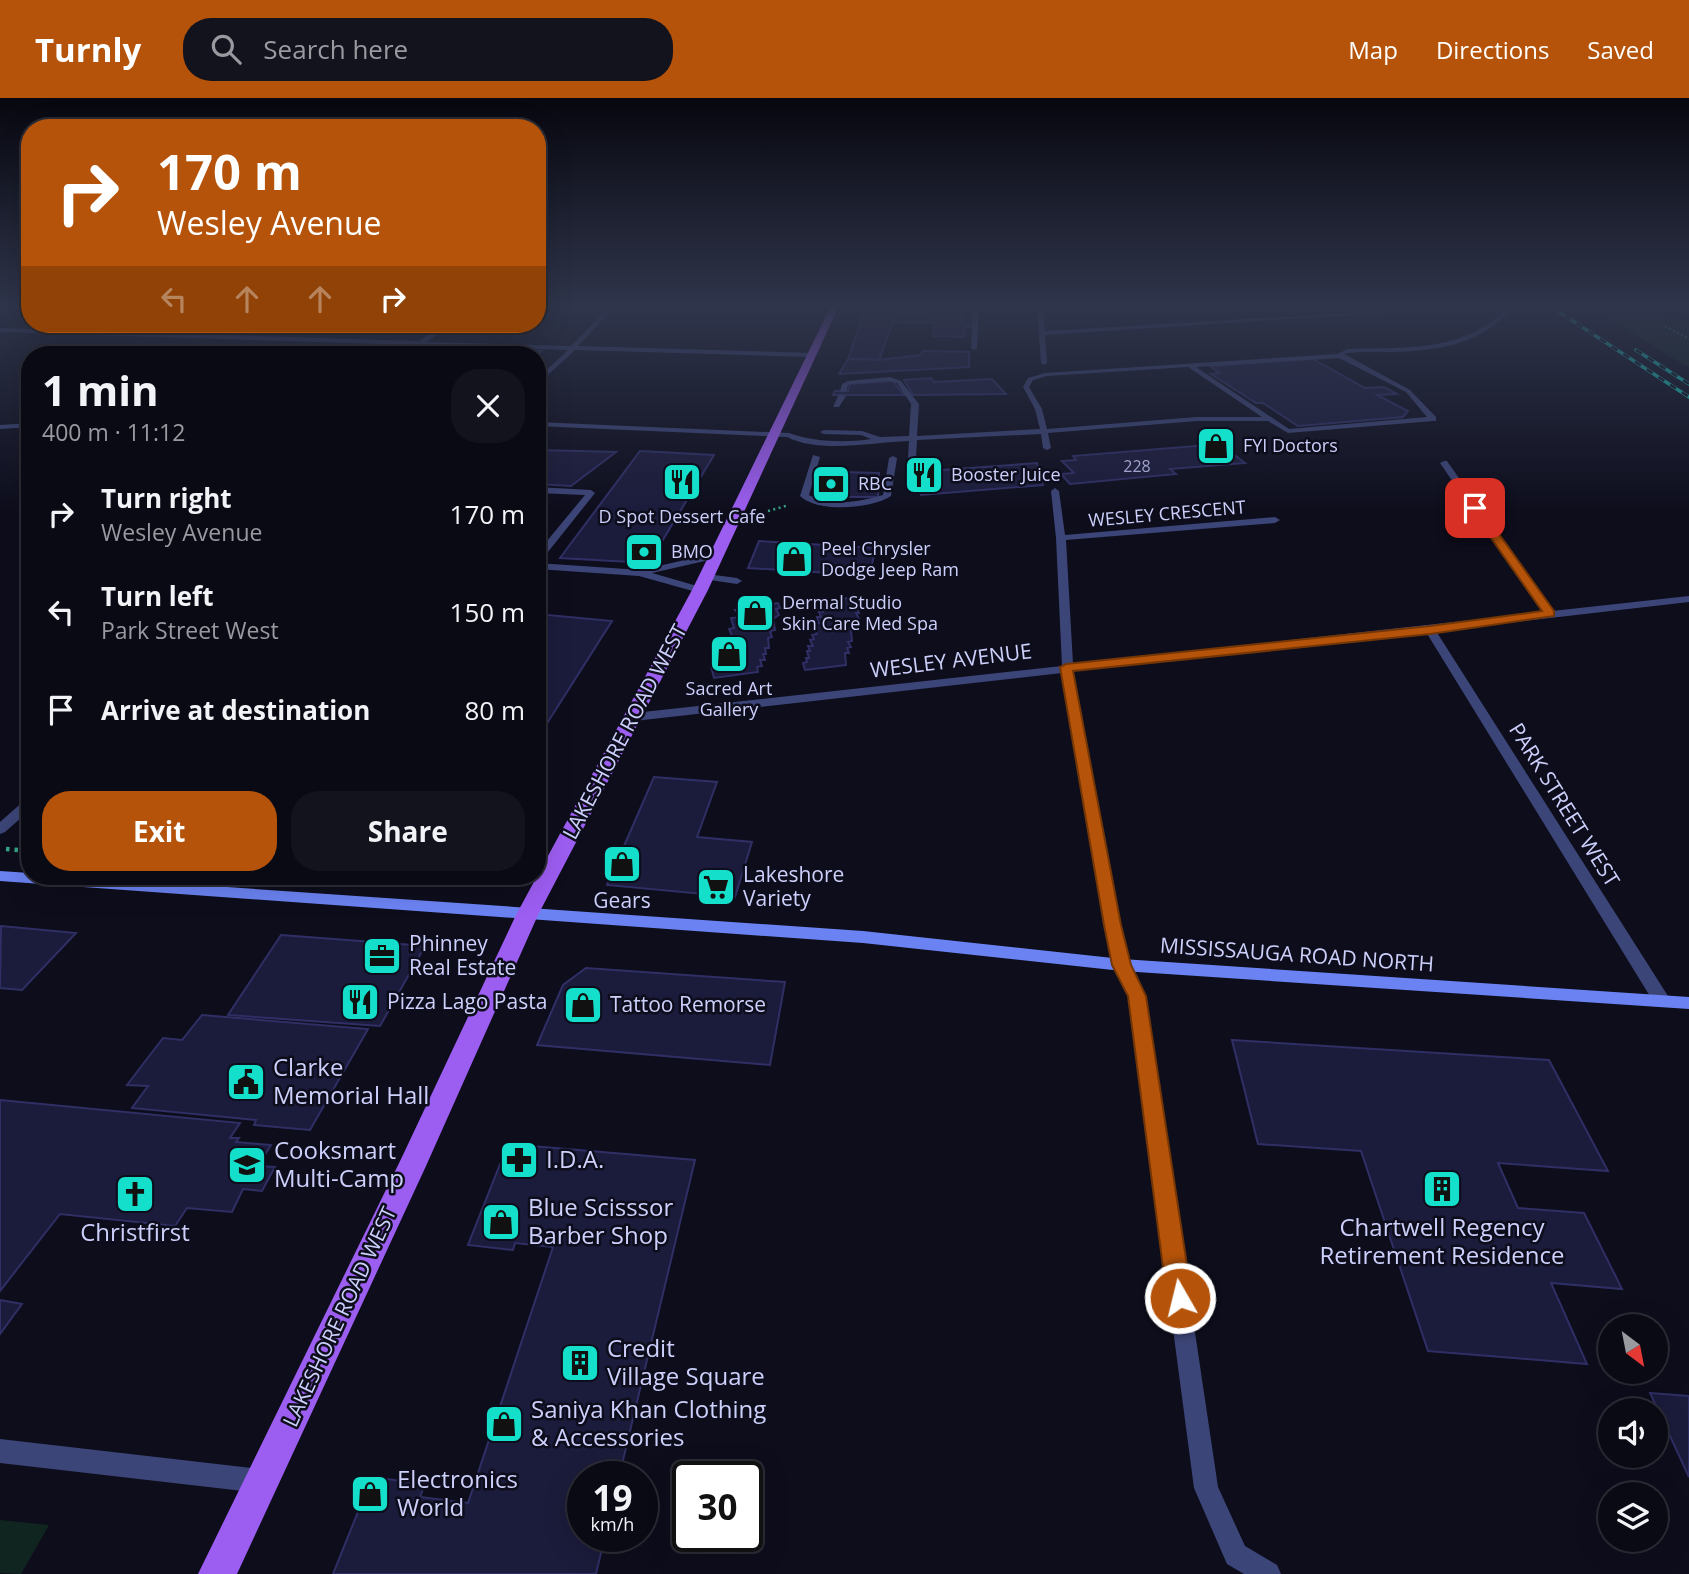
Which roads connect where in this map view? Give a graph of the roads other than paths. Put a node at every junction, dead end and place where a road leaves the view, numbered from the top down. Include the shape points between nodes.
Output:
1 (802, 377) edge
2 (1037, 377) edge
3 (1206, 377) edge
4 (1382, 377) edge
5 (836, 405) dead end
6 (1270, 419) junction
7 (546, 424) edge
8 (21, 426) edge
9 (0, 427) edge
10 (1046, 431) junction
11 (774, 435) junction
12 (913, 440) junction
13 (1047, 447) dead end
14 (816, 457) dead end
15 (893, 458) dead end
16 (912, 458) dead end
17 (1444, 463) dead end
18 (1055, 491) dead end
19 (546, 492) edge
20 (1275, 520) dead end
21 (1061, 538) junction
22 (546, 543) edge
23 (715, 556) junction
24 (546, 567) edge
25 (640, 573) junction
26 (737, 581) dead end
27 (704, 584) junction
28 (1689, 599) edge
29 (1549, 614) junction
30 (1430, 630) junction
31 (1066, 667) junction
32 (634, 717) junction
33 (21, 811) edge
34 (0, 829) edge
35 (0, 876) edge
36 (21, 877) edge
37 (546, 880) edge
38 (201, 885) edge
39 (543, 885) edge
40 (527, 915) junction
41 (1122, 965) junction
42 (1662, 1001) junction
43 (1689, 1003) edge
44 (0, 1451) edge
45 (261, 1481) junction
46 (217, 1574) edge
47 (1268, 1574) edge

1 - 11 main road, LAKESHORE ROAD WEST
2 - 10 street via 1026,387 1037,401
3 - 6 street
4 - 6 street via 1408,390 1433,419 1288,431
5 - 12 street via 845,384 896,380 916,408
6 - 10 street via 1197,419
7 - 11 street
8 - 9 street
10 - 12 street
10 - 13 street
11 - 12 street via 801,441
11 - 23 main road, LAKESHORE ROAD WEST
12 - 16 street
14 - 15 street via 804,496 824,504 887,496
17 - 29 street
18 - 21 street
19 - 22 street via 591,493
20 - 21 street, WESLEY CRESCENT
21 - 31 street
23 - 25 street
23 - 27 main road, LAKESHORE ROAD WEST
24 - 25 street
25 - 27 street
26 - 27 street
27 - 32 main road, LAKESHORE ROAD WEST
28 - 29 street, WESLEY AVENUE
29 - 30 street, WESLEY AVENUE
30 - 31 street, WESLEY AVENUE
30 - 42 street, PARK STREET WEST
31 - 32 street, WESLEY AVENUE
31 - 41 street
32 - 37 main road, LAKESHORE ROAD WEST
33 - 34 street
35 - 36 main road, MISSISSAUGA ROAD NORTH
38 - 40 main road, MISSISSAUGA ROAD NORTH
39 - 40 main road, LAKESHORE ROAD WEST
40 - 41 main road, MISSISSAUGA ROAD NORTH via 863,937
40 - 45 main road, LAKESHORE ROAD WEST
41 - 42 main road, MISSISSAUGA ROAD NORTH
41 - 47 street via 1137,996 1206,1488 1236,1555
42 - 43 main road, MISSISSAUGA ROAD NORTH
44 - 45 street
45 - 46 main road, LAKESHORE ROAD WEST

